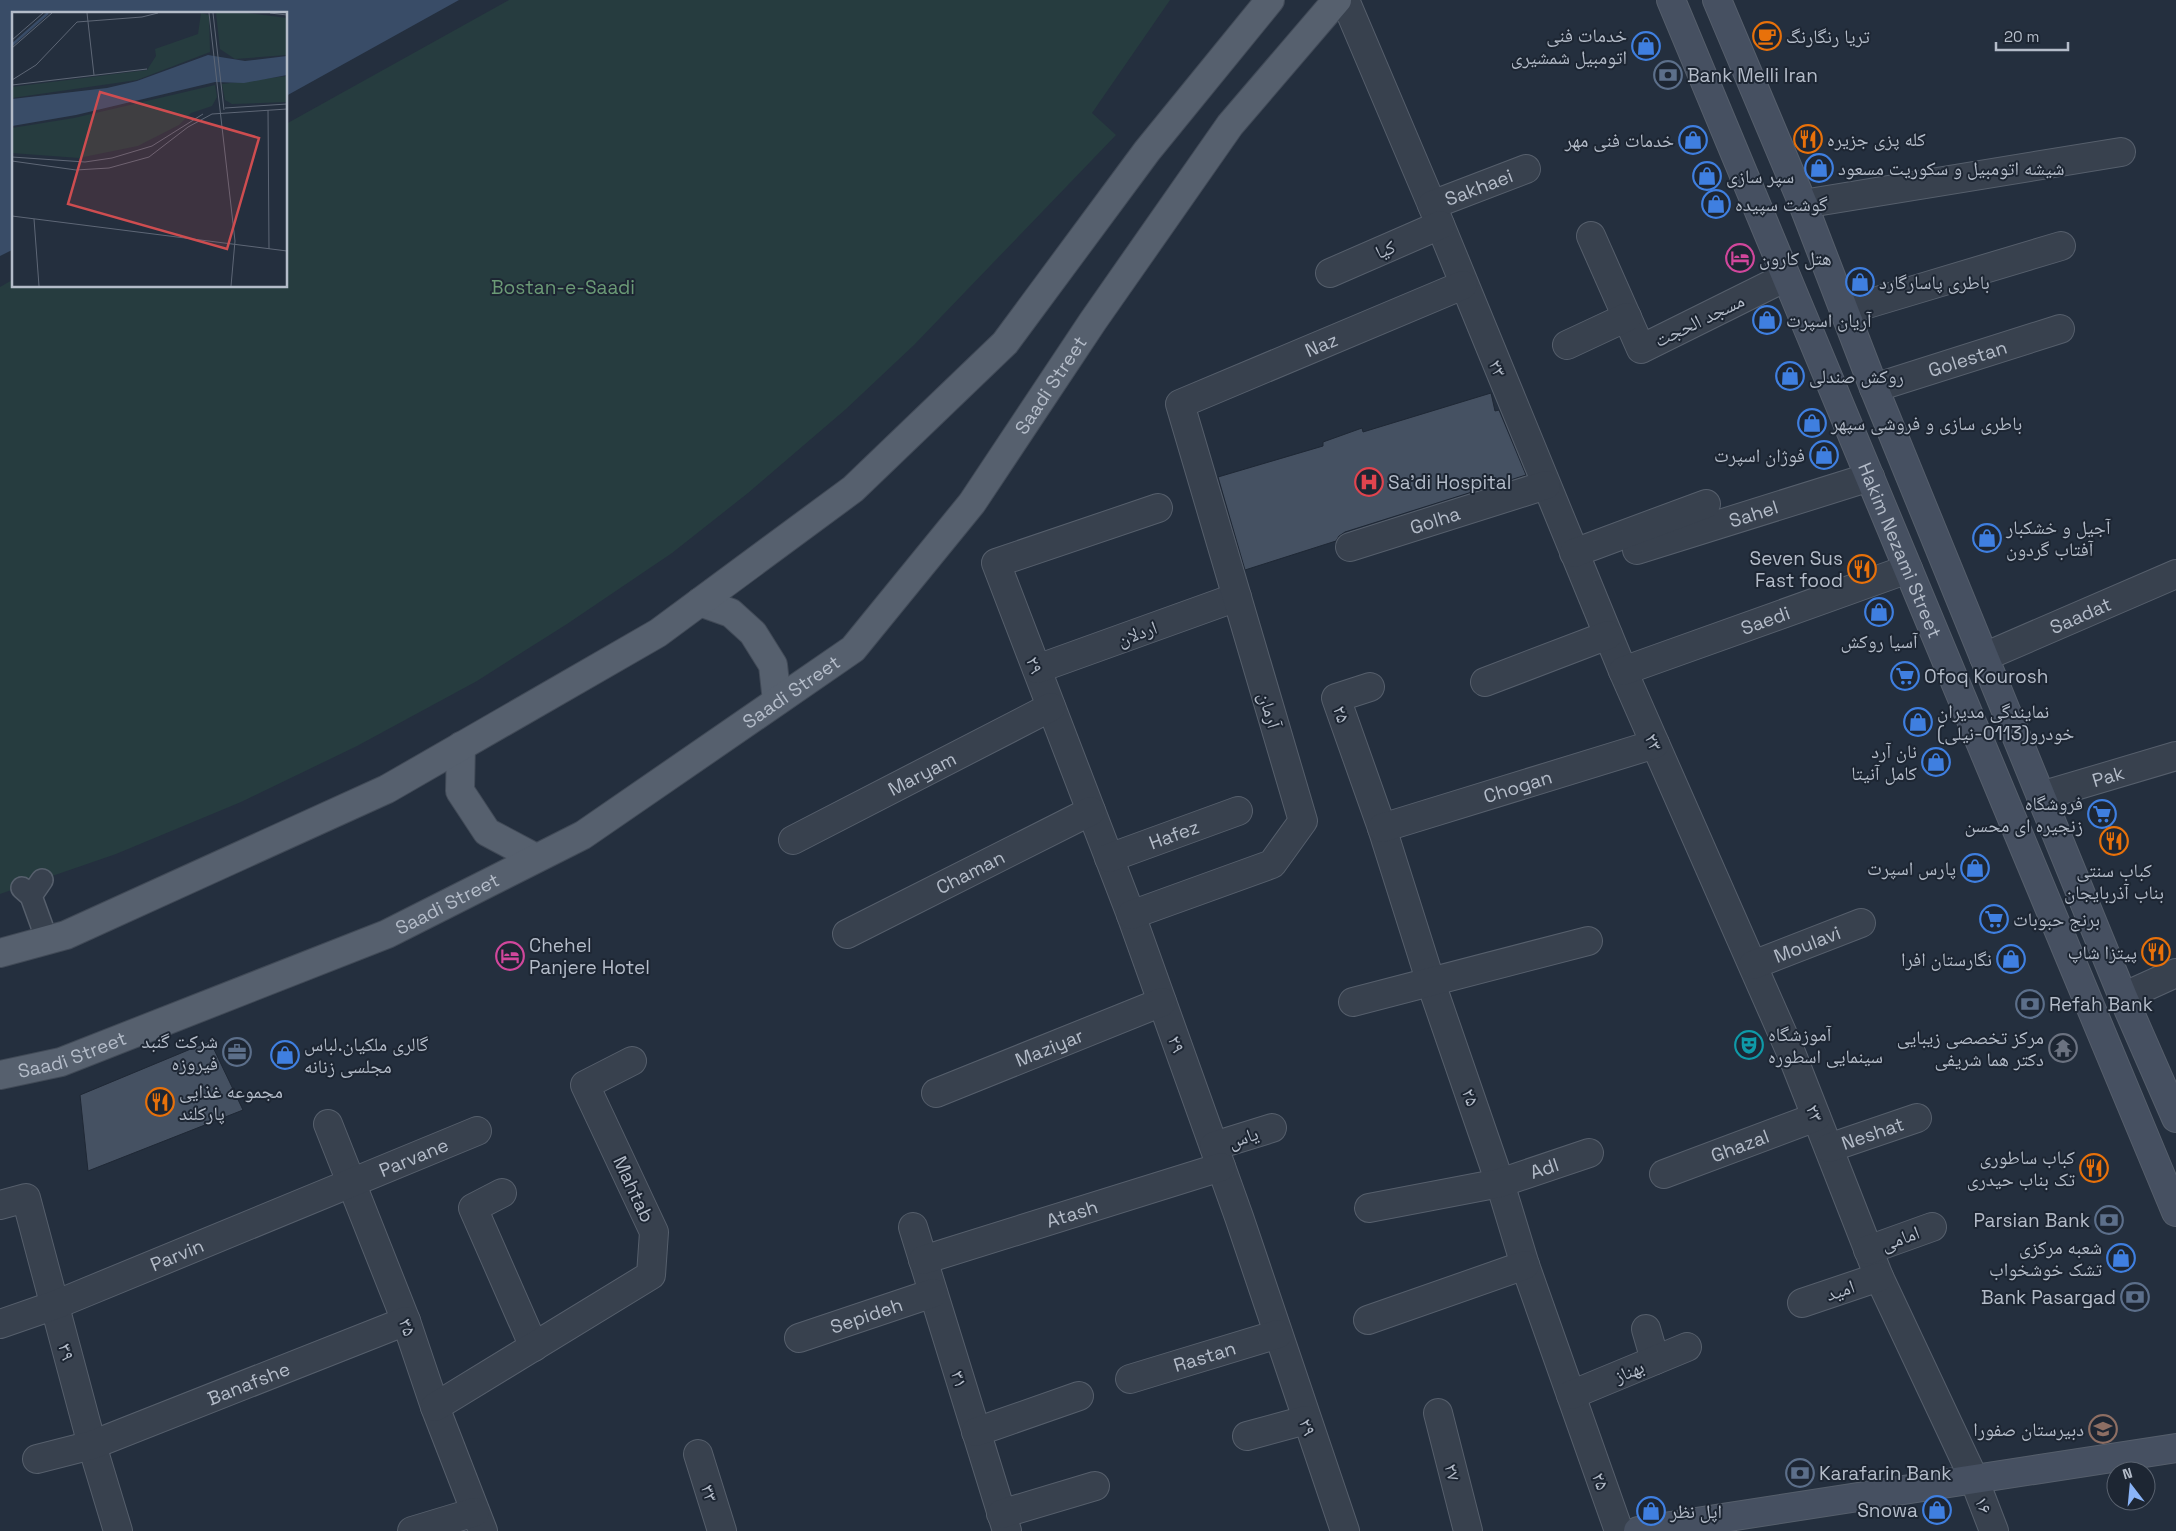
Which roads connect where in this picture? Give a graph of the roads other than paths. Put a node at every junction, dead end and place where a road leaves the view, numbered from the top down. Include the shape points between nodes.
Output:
1 (1270, 0) edge
2 (1337, 0) edge
3 (1345, 0) edge
4 (1671, 0) edge
5 (1717, 0) edge
6 (2121, 152) dead end
7 (1526, 169) dead end
8 (1803, 204) junction
9 (1436, 215) junction
10 (1592, 236) dead end
11 (2061, 246) dead end
12 (1330, 273) dead end
13 (1786, 277) junction
14 (1463, 285) junction
15 (1844, 311) junction
16 (1627, 318) junction
17 (2060, 329) dead end
18 (1566, 345) dead end
19 (1874, 388) junction
20 (1180, 404) joint
21 (1870, 477) junction
22 (1546, 485) junction
23 (1706, 504) dead end
24 (1158, 508) dead end
25 (1350, 547) dead end
26 (1637, 550) dead end
27 (1574, 553) junction
28 (1908, 569) junction
29 (2176, 574) edge
30 (1237, 597) junction
31 (700, 602) junction
32 (1608, 635) junction
33 (1984, 657) junction
34 (1037, 669) junction
35 (1623, 671) junction
36 (1485, 682) dead end
37 (1370, 686) dead end
38 (777, 701) junction
39 (1052, 707) junction
40 (1655, 744) junction
41 (461, 746) junction
42 (2176, 756) edge
43 (2041, 796) junction
44 (1091, 811) junction
45 (1238, 811) dead end
46 (1382, 828) junction
47 (793, 840) dead end
48 (536, 858) junction
49 (1109, 858) junction
50 (32, 888) dead end
51 (1131, 915) junction
52 (1861, 923) dead end
53 (847, 934) dead end
54 (47, 940) junction
55 (1588, 941) dead end
56 (0, 953) edge
57 (1753, 965) junction
58 (2176, 973) edge
59 (1431, 983) junction
60 (2123, 997) junction
61 (1162, 1002) junction
62 (1353, 1002) dead end
63 (632, 1061) dead end
64 (0, 1075) edge
65 (936, 1093) dead end
66 (1816, 1116) junction
67 (1916, 1118) dead end
68 (2176, 1118) edge
69 (328, 1124) dead end
70 (1272, 1128) dead end
71 (477, 1132) dead end
72 (1828, 1148) junction
73 (1589, 1154) dead end
74 (1217, 1157) junction
75 (1664, 1174) dead end
76 (1500, 1183) junction
77 (352, 1184) junction
78 (502, 1193) dead end
79 (0, 1205) edge
80 (1369, 1208) dead end
81 (2176, 1212) edge
82 (913, 1227) dead end
83 (1932, 1227) dead end
84 (1868, 1250) junction
85 (923, 1260) junction
86 (1525, 1265) junction
87 (1879, 1277) junction
88 (933, 1293) junction
89 (1802, 1303) dead end
90 (55, 1305) junction
91 (1368, 1320) dead end
92 (406, 1321) junction
93 (0, 1324) edge
94 (1646, 1329) dead end
95 (1278, 1334) junction
96 (799, 1338) dead end
97 (534, 1346) junction
98 (1687, 1347) dead end
99 (1655, 1360) junction
100 (1130, 1379) dead end
101 (1572, 1395) junction
102 (1078, 1396) dead end
103 (435, 1407) junction
104 (1438, 1413) dead end
105 (1306, 1420) junction
106 (976, 1432) junction
107 (1246, 1436) dead end
108 (92, 1445) junction
109 (2176, 1448) edge
110 (698, 1454) dead end
111 (38, 1459) dead end
112 (1974, 1479) junction
113 (1095, 1486) dead end
114 (479, 1522) edge
115 (1004, 1523) edge
116 (1693, 1527) edge
117 (118, 1531) edge
118 (412, 1531) edge
119 (722, 1531) edge
120 (1345, 1531) edge
121 (1468, 1531) edge
122 (1619, 1531) edge
123 (1638, 1531) edge
124 (1994, 1531) edge

1 - 31 main road via 1147,151 1005,343 853,489
2 - 38 main road, Saadi Street via 1230,124 972,503 853,649
3 - 9 street, ۲۳
4 - 13 main road, Hakim Nezami Street
5 - 8 main road, Hakim Nezami Street
6 - 8 street
7 - 9 street, Sakhaei
8 - 15 main road, Hakim Nezami Street
9 - 12 street, کیا
9 - 14 street, ۲۳
10 - 16 street, مسجد الحجت
11 - 15 street
13 - 16 street, مسجد الحجت via 1641,349
13 - 21 main road, Hakim Nezami Street
14 - 20 street, Naz
14 - 22 street, ۲۳
15 - 19 main road, Hakim Nezami Street
16 - 18 street
17 - 19 street, Golestan
19 - 33 main road, Hakim Nezami Street
20 - 30 street, آرمان
21 - 26 street, Sahel
21 - 28 main road, Hakim Nezami Street
22 - 25 street, Golha
22 - 27 street, ۲۳
23 - 27 street
24 - 34 street, ۲۹ via 996,563
27 - 32 street, ۲۳
28 - 35 street, Saedi
28 - 81 main road, Hakim Nezami Street
29 - 33 street, Saadat
30 - 34 street, اردلان
30 - 51 street, آرمان via 1303,821 1272,864
31 - 38 main road via 731,613 754,633 773,665
31 - 41 main road via 658,632
32 - 35 street, ۲۳
32 - 36 street
33 - 43 main road, Hakim Nezami Street
34 - 39 street, ۲۹
35 - 40 street, ۲۳
37 - 46 street, ۲۵ via 1336,698
38 - 48 main road, Saadi Street via 582,835
39 - 44 street, ۲۹
39 - 47 street, Maryam
40 - 46 street, Chogan
40 - 57 street, ۲۳
41 - 48 main road via 460,791 487,832
41 - 54 main road via 387,788 66,935
42 - 43 street, Pak
43 - 60 main road, Hakim Nezami Street
44 - 49 street, ۲۹
44 - 53 street, Chaman
45 - 49 street, Hafez
46 - 59 street, ۲۵
48 - 64 main road, Saadi Street via 387,934 61,1062
49 - 51 street, ۲۹
50 - 54 street
51 - 61 street, ۲۹
52 - 57 street, Moulavi
54 - 56 main road
55 - 59 street
57 - 66 street, ۲۳
58 - 60 street
59 - 62 street
59 - 76 street, ۲۵
60 - 68 main road, Hakim Nezami Street
61 - 65 street, Maziyar
61 - 74 street, ۲۹
63 - 97 street, Mahtab via 585,1085 654,1232 651,1276
66 - 72 street, ۲۳
66 - 75 street, Ghazal
67 - 72 street, Neshat
69 - 77 street, ۳۵
70 - 74 street, یاس
71 - 77 street, Parvane
72 - 84 street, ۲۳
73 - 76 street, Adl
74 - 85 street, Atash
74 - 95 street, ۲۹
76 - 80 street, Adl
76 - 86 street, ۲۵
77 - 90 street, Parvin
77 - 92 street, ۳۵
78 - 97 street via 473,1208
79 - 90 street, ۳۹ via 26,1198
82 - 85 street, ۳۱
83 - 84 street, امامی
84 - 87 street, ۲۳
85 - 88 street, ۳۱
86 - 91 street
86 - 101 street, ۲۵
87 - 89 street, امید
87 - 112 street, ۲۳
88 - 96 street, Sepideh
88 - 106 street, ۳۱
90 - 93 street, Parvin
90 - 108 street, ۳۹
92 - 103 street, ۳۵
92 - 108 street, Banafshe
94 - 99 street
95 - 100 street, Rastan
95 - 105 street, ۲۹
97 - 103 street, Mahtab
98 - 99 street, بهناز
99 - 101 street, بهناز
101 - 122 street, ۲۵
102 - 106 street
103 - 114 street, ۳۵
104 - 121 street, ۲۷
105 - 107 street
105 - 120 street, ۲۹
106 - 115 street, ۳۱
108 - 111 street, Banafshe
108 - 117 street, ۳۹
109 - 112 main road
110 - 119 street, ۳۳
112 - 116 main road
112 - 124 street, ۱۶
113 - 115 street
114 - 118 street
116 - 123 main road

